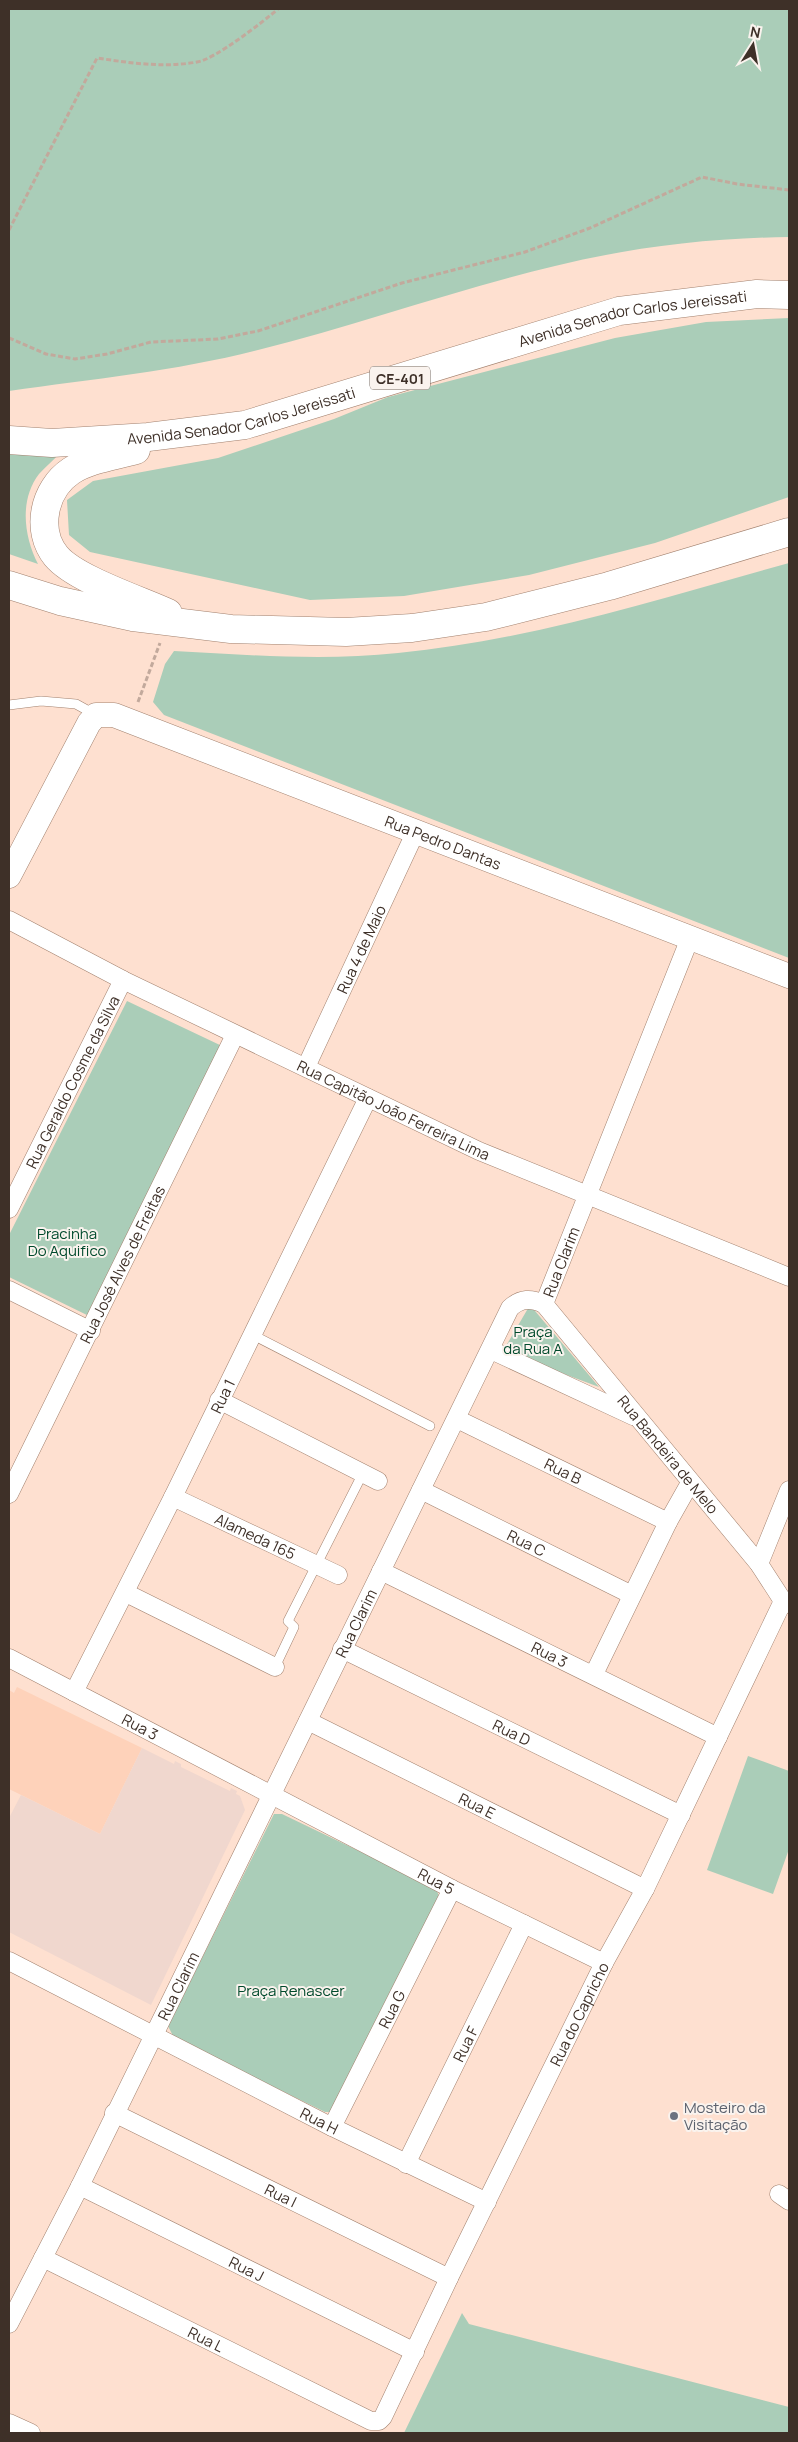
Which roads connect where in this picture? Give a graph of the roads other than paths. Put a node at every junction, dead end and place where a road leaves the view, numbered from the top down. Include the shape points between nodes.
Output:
1 (789, 295) edge
2 (245, 425) junction
3 (9, 440) edge
4 (789, 532) edge
5 (9, 585) edge
6 (194, 624) junction
7 (9, 705) edge
8 (96, 715) junction
9 (416, 831) junction
10 (9, 876) edge
11 (9, 920) edge
12 (690, 938) junction
13 (789, 976) edge
14 (123, 980) junction
15 (235, 1035) junction
16 (306, 1067) junction
17 (368, 1098) junction
18 (588, 1194) junction
19 (9, 1209) edge
20 (789, 1277) edge
21 (9, 1290) edge
22 (544, 1304) junction
23 (91, 1331) junction
24 (251, 1334) junction
25 (491, 1350) junction
26 (220, 1400) junction
27 (637, 1418) junction
28 (457, 1419) junction
29 (430, 1426) dead end
30 (370, 1477) joint
31 (690, 1483) junction
32 (422, 1490) junction
33 (789, 1490) edge
34 (9, 1494) edge
35 (173, 1497) junction
36 (668, 1522) junction
37 (759, 1564) junction
38 (316, 1565) junction
39 (381, 1571) junction
40 (338, 1575) dead end
41 (126, 1593) junction
42 (632, 1595) junction
43 (786, 1602) edge
44 (342, 1649) junction
45 (9, 1658) edge
46 (275, 1667) joint
47 (594, 1674) junction
48 (74, 1692) junction
49 (308, 1721) junction
50 (718, 1737) junction
51 (270, 1796) junction
52 (681, 1815) junction
53 (452, 1889) junction
54 (645, 1889) junction
55 (524, 1924) junction
56 (9, 1961) edge
57 (604, 1963) junction
58 (152, 2034) junction
59 (114, 2114) junction
60 (332, 2127) junction
61 (406, 2164) junction
62 (80, 2186) junction
63 (487, 2202) junction
64 (43, 2258) junction
65 (449, 2278) junction
66 (9, 2324) edge
67 (414, 2352) junction
68 (371, 2421) joint
69 (9, 2423) edge
70 (31, 2433) edge

1 - 2 main road, Avenida Senador Carlos Jereissati / CE-401 via 757,294 619,311
2 - 3 main road, Avenida Senador Carlos Jereissati / CE-401 via 148,438 52,443
2 - 6 main road via 212,430 93,461 70,471 54,487 46,504 47,539 56,556 78,572
4 - 6 main road via 609,586 486,617 412,628 346,632 254,631
5 - 6 main road via 95,610
7 - 8 lane via 41,701 76,704
8 - 9 main road, Rua Pedro Dantas via 131,720
8 - 10 main road
9 - 12 main road, Rua Pedro Dantas
9 - 16 street, Rua 4 de Maio
11 - 14 street, Rua Capitão João Ferreira Lima
12 - 13 main road, Rua Pedro Dantas
12 - 18 street, Rua Clarim
14 - 15 street, Rua Capitão João Ferreira Lima
14 - 19 street, Rua Geraldo Cosme da Silva
15 - 16 street, Rua Capitão João Ferreira Lima
15 - 23 street, Rua José Alves de Freitas
16 - 17 street, Rua Capitão João Ferreira Lima
17 - 18 street, Rua Capitão João Ferreira Lima via 479,1151
17 - 24 street, Rua 1
18 - 20 street, Rua Capitão João Ferreira Lima
18 - 22 street, Rua Clarim
21 - 23 street
22 - 25 street, Rua Clarim via 534,1299 516,1302 510,1308
22 - 27 street, Rua Bandeira de Melo
23 - 34 street, Rua José Alves de Freitas
24 - 26 street, Rua 1
24 - 29 lane
25 - 27 street
25 - 28 street, Rua Clarim
26 - 30 street
26 - 35 street, Rua 1
27 - 31 street, Rua Bandeira de Melo
28 - 32 street, Rua Clarim
28 - 36 street, Rua B
30 - 38 lane
31 - 36 street
31 - 37 street, Rua Bandeira de Melo
32 - 39 street, Rua Clarim
32 - 42 street, Rua C
33 - 37 street
35 - 38 street, Alameda 165
35 - 41 street, Rua 1
36 - 42 street
37 - 43 street, Rua Bandeira de Melo
38 - 40 street, Alameda 165
38 - 46 lane via 288,1621 294,1627
39 - 44 street, Rua Clarim
39 - 47 street, Rua 3
41 - 46 street
41 - 48 street, Rua 1
42 - 47 street
43 - 50 street, Rua do Capricho
44 - 49 street, Rua Clarim
44 - 52 street, Rua D
45 - 48 street, Rua 3
47 - 50 street, Rua 3
48 - 51 street, Rua 3
49 - 51 street, Rua Clarim
49 - 54 street, Rua E
50 - 52 street, Rua do Capricho
51 - 53 street, Rua 5
51 - 58 street, Rua Clarim
52 - 54 street, Rua do Capricho
53 - 55 street, Rua 5
53 - 60 street, Rua G
54 - 57 street, Rua do Capricho
55 - 57 street, Rua 5
55 - 61 street, Rua F
56 - 58 street, Rua H
57 - 63 street, Rua do Capricho
58 - 59 street, Rua Clarim
58 - 60 street, Rua H
59 - 62 street, Rua Clarim
59 - 65 street, Rua I
60 - 61 street, Rua H
61 - 63 street, Rua H
62 - 64 street, Rua Clarim
62 - 67 street, Rua J
63 - 65 street, Rua do Capricho
64 - 66 street, Rua Clarim
64 - 68 street, Rua L
65 - 67 street, Rua do Capricho
67 - 68 street, Rua do Capricho via 386,2413 379,2421
69 - 70 street

